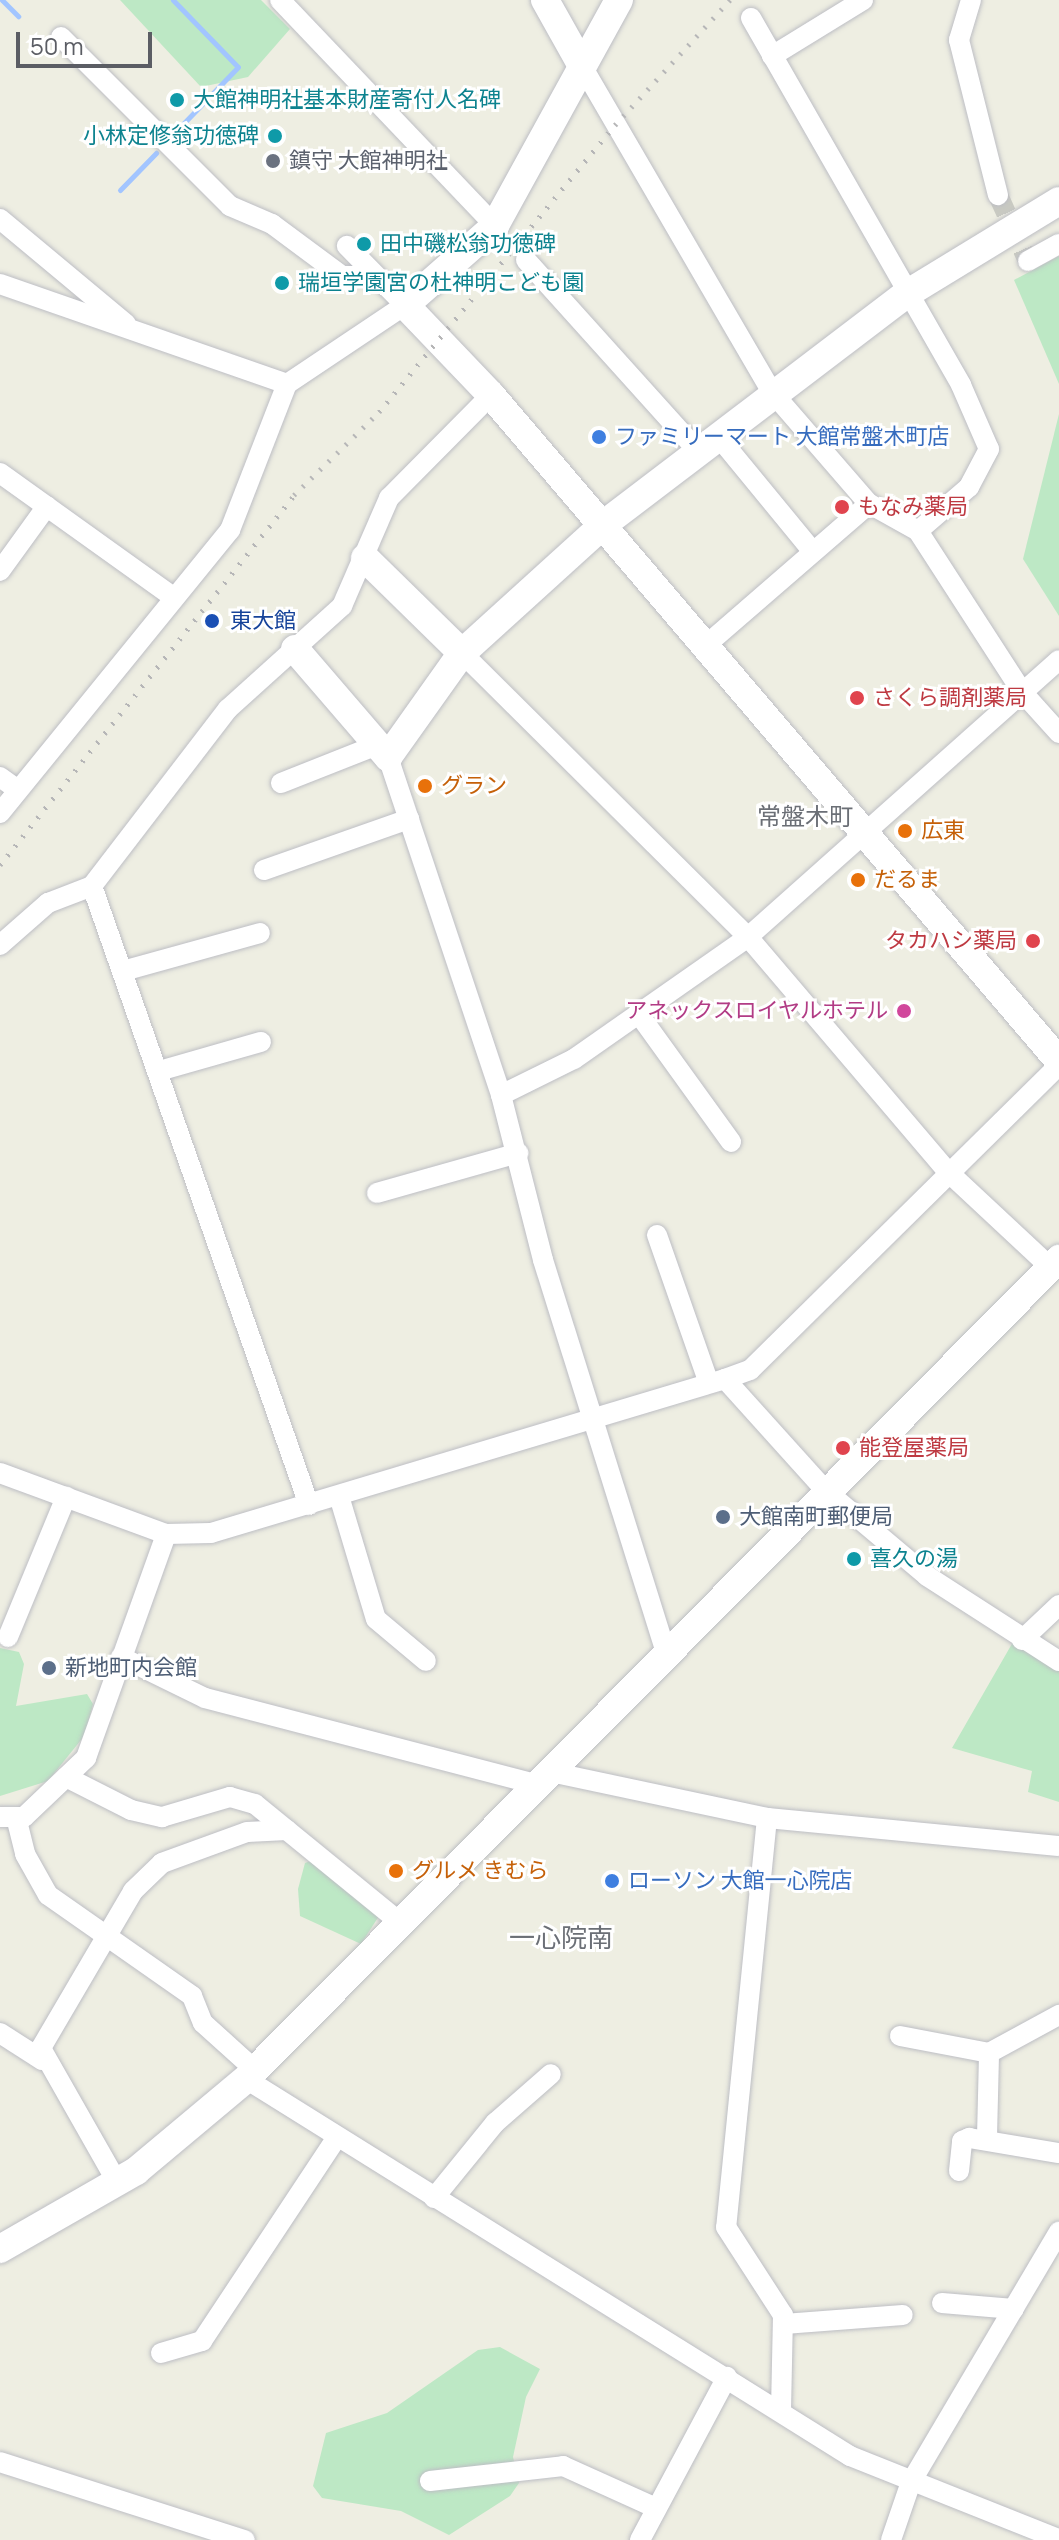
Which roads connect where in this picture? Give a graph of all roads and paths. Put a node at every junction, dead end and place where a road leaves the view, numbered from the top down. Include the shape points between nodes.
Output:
1 (280, 0) edge
2 (545, 0) edge
3 (619, 0) edge
4 (863, 0) edge
5 (971, 0) edge
6 (751, 18) dead end
7 (61, 37) dead end
8 (772, 56) junction
9 (582, 66) junction
10 (998, 195) tunnel mouth
11 (1059, 201) edge
12 (0, 219) edge
13 (495, 226) junction
14 (1059, 244) edge
15 (347, 246) dead end
16 (526, 260) dead end
17 (1028, 261) dead end
18 (375, 276) junction
19 (0, 284) edge
20 (905, 295) junction
21 (405, 305) junction
22 (133, 330) junction
23 (287, 384) junction
24 (772, 392) junction
25 (491, 395) junction
26 (707, 443) junction
27 (0, 473) edge
28 (869, 504) junction
29 (47, 506) junction
30 (603, 525) junction
31 (918, 531) junction
32 (813, 552) junction
33 (365, 558) junction
34 (0, 571) edge
35 (172, 596) junction
36 (705, 646) junction
37 (295, 649) junction
38 (462, 653) junction
39 (1059, 660) edge
40 (1023, 693) junction
41 (1059, 733) edge
42 (383, 751) junction
43 (0, 777) edge
44 (281, 783) dead end
45 (18, 790) junction
46 (0, 813) edge
47 (409, 819) junction
48 (862, 833) junction
49 (264, 870) dead end
50 (92, 886) junction
51 (260, 933) dead end
52 (748, 937) junction
53 (0, 945) edge
54 (123, 971) junction
55 (638, 1013) junction
56 (261, 1042) dead end
57 (1059, 1063) edge
58 (159, 1071) junction
59 (501, 1095) junction
60 (731, 1142) dead end
61 (518, 1153) junction
62 (946, 1170) junction
63 (377, 1193) dead end
64 (657, 1235) dead end
65 (1055, 1263) edge
66 (716, 1380) junction
67 (593, 1418) junction
68 (0, 1473) edge
69 (825, 1490) junction
70 (339, 1496) junction
71 (66, 1497) junction
72 (309, 1505) junction
73 (166, 1534) junction
74 (1059, 1605) edge
75 (8, 1637) dead end
76 (1022, 1640) junction
77 (666, 1653) junction
78 (121, 1657) junction
79 (426, 1661) dead end
80 (1059, 1661) edge
81 (66, 1777) junction
82 (544, 1779) junction
83 (8, 1817) edge
84 (767, 1818) junction
85 (287, 1830) junction
86 (1059, 1846) edge
87 (402, 1924) junction
88 (106, 1937) junction
89 (1059, 2015) edge
90 (0, 2033) edge
91 (900, 2036) dead end
92 (989, 2053) junction
93 (42, 2060) junction
94 (551, 2074) dead end
95 (250, 2075) junction
96 (337, 2137) junction
97 (987, 2137) junction
98 (1059, 2153) edge
99 (959, 2171) dead end
100 (117, 2182) junction
101 (434, 2198) junction
102 (1059, 2232) edge
103 (0, 2249) edge
104 (942, 2303) dead end
105 (1014, 2309) junction
106 (903, 2315) dead end
107 (784, 2324) junction
108 (161, 2353) dead end
109 (727, 2377) junction
110 (781, 2410) junction
111 (0, 2462) edge
112 (430, 2481) dead end
113 (911, 2482) junction
114 (654, 2507) junction
115 (1053, 2533) edge
116 (245, 2540) edge
117 (640, 2540) edge
118 (891, 2540) edge

1 - 13 street
2 - 9 street
3 - 9 street
4 - 8 street
5 - 10 street via 959,40
6 - 8 street
7 - 18 street via 230,206 272,224 342,276
8 - 20 street
9 - 13 street
9 - 24 street
11 - 20 street
12 - 22 street
13 - 21 street
14 - 17 street
15 - 18 street
16 - 26 street
18 - 21 street
19 - 22 street
20 - 24 street
20 - 31 street via 961,385 989,449 969,487
21 - 23 street
21 - 25 street
22 - 23 street
23 - 35 street via 230,530
24 - 26 street
24 - 28 street
25 - 30 street
25 - 33 street via 389,498
26 - 30 street
26 - 32 street
27 - 29 street
28 - 31 street
28 - 32 street
29 - 34 street
29 - 35 street
30 - 36 street
30 - 38 street
31 - 40 street
32 - 36 street
33 - 37 street via 342,606
33 - 38 street
35 - 45 street
36 - 48 street
37 - 42 street
37 - 50 street via 228,709
38 - 42 street
38 - 52 street
39 - 40 street
40 - 41 street
40 - 48 street
42 - 44 street
42 - 47 street
43 - 45 street
45 - 46 street
47 - 49 street
47 - 59 street
48 - 52 street
48 - 57 street
50 - 53 street via 48,903
50 - 54 street
51 - 54 street
52 - 55 street
52 - 62 street
54 - 58 street
55 - 59 street via 574,1059
55 - 60 street
56 - 58 street
57 - 62 street
58 - 72 street
59 - 61 street
61 - 63 street
61 - 67 street
62 - 65 street
62 - 66 street via 750,1370
64 - 66 street
65 - 69 street
66 - 67 street
66 - 69 street
67 - 70 street
67 - 77 street
68 - 71 street
69 - 76 street via 927,1576
69 - 77 street
70 - 72 street
70 - 79 street via 376,1619
71 - 73 street
71 - 75 street
72 - 73 street via 211,1533
73 - 78 street
74 - 76 street
76 - 80 street
77 - 82 street
78 - 81 street via 86,1758
78 - 82 street via 205,1698
81 - 83 street
81 - 85 street via 131,1810 162,1817 230,1797 255,1804
82 - 84 street
82 - 87 street
83 - 88 street via 48,1895
84 - 86 street
84 - 107 street via 726,2227
85 - 87 street
85 - 88 street via 247,1832 162,1863 133,1891
87 - 95 street
88 - 93 street via 41,2048
88 - 95 street via 192,1996 203,2023
89 - 92 street
90 - 93 street
91 - 92 street
92 - 97 street
93 - 100 street
94 - 101 street via 495,2123
95 - 96 street
95 - 100 street
96 - 101 street
96 - 108 street via 202,2341
97 - 98 street
97 - 99 street via 962,2141
100 - 103 street
101 - 109 street
102 - 105 street
104 - 105 street
105 - 113 street
106 - 107 street
107 - 110 street
109 - 110 street
109 - 114 street
110 - 113 street via 850,2456
111 - 116 street
112 - 114 street via 563,2466
113 - 115 street
113 - 118 street
114 - 117 street

